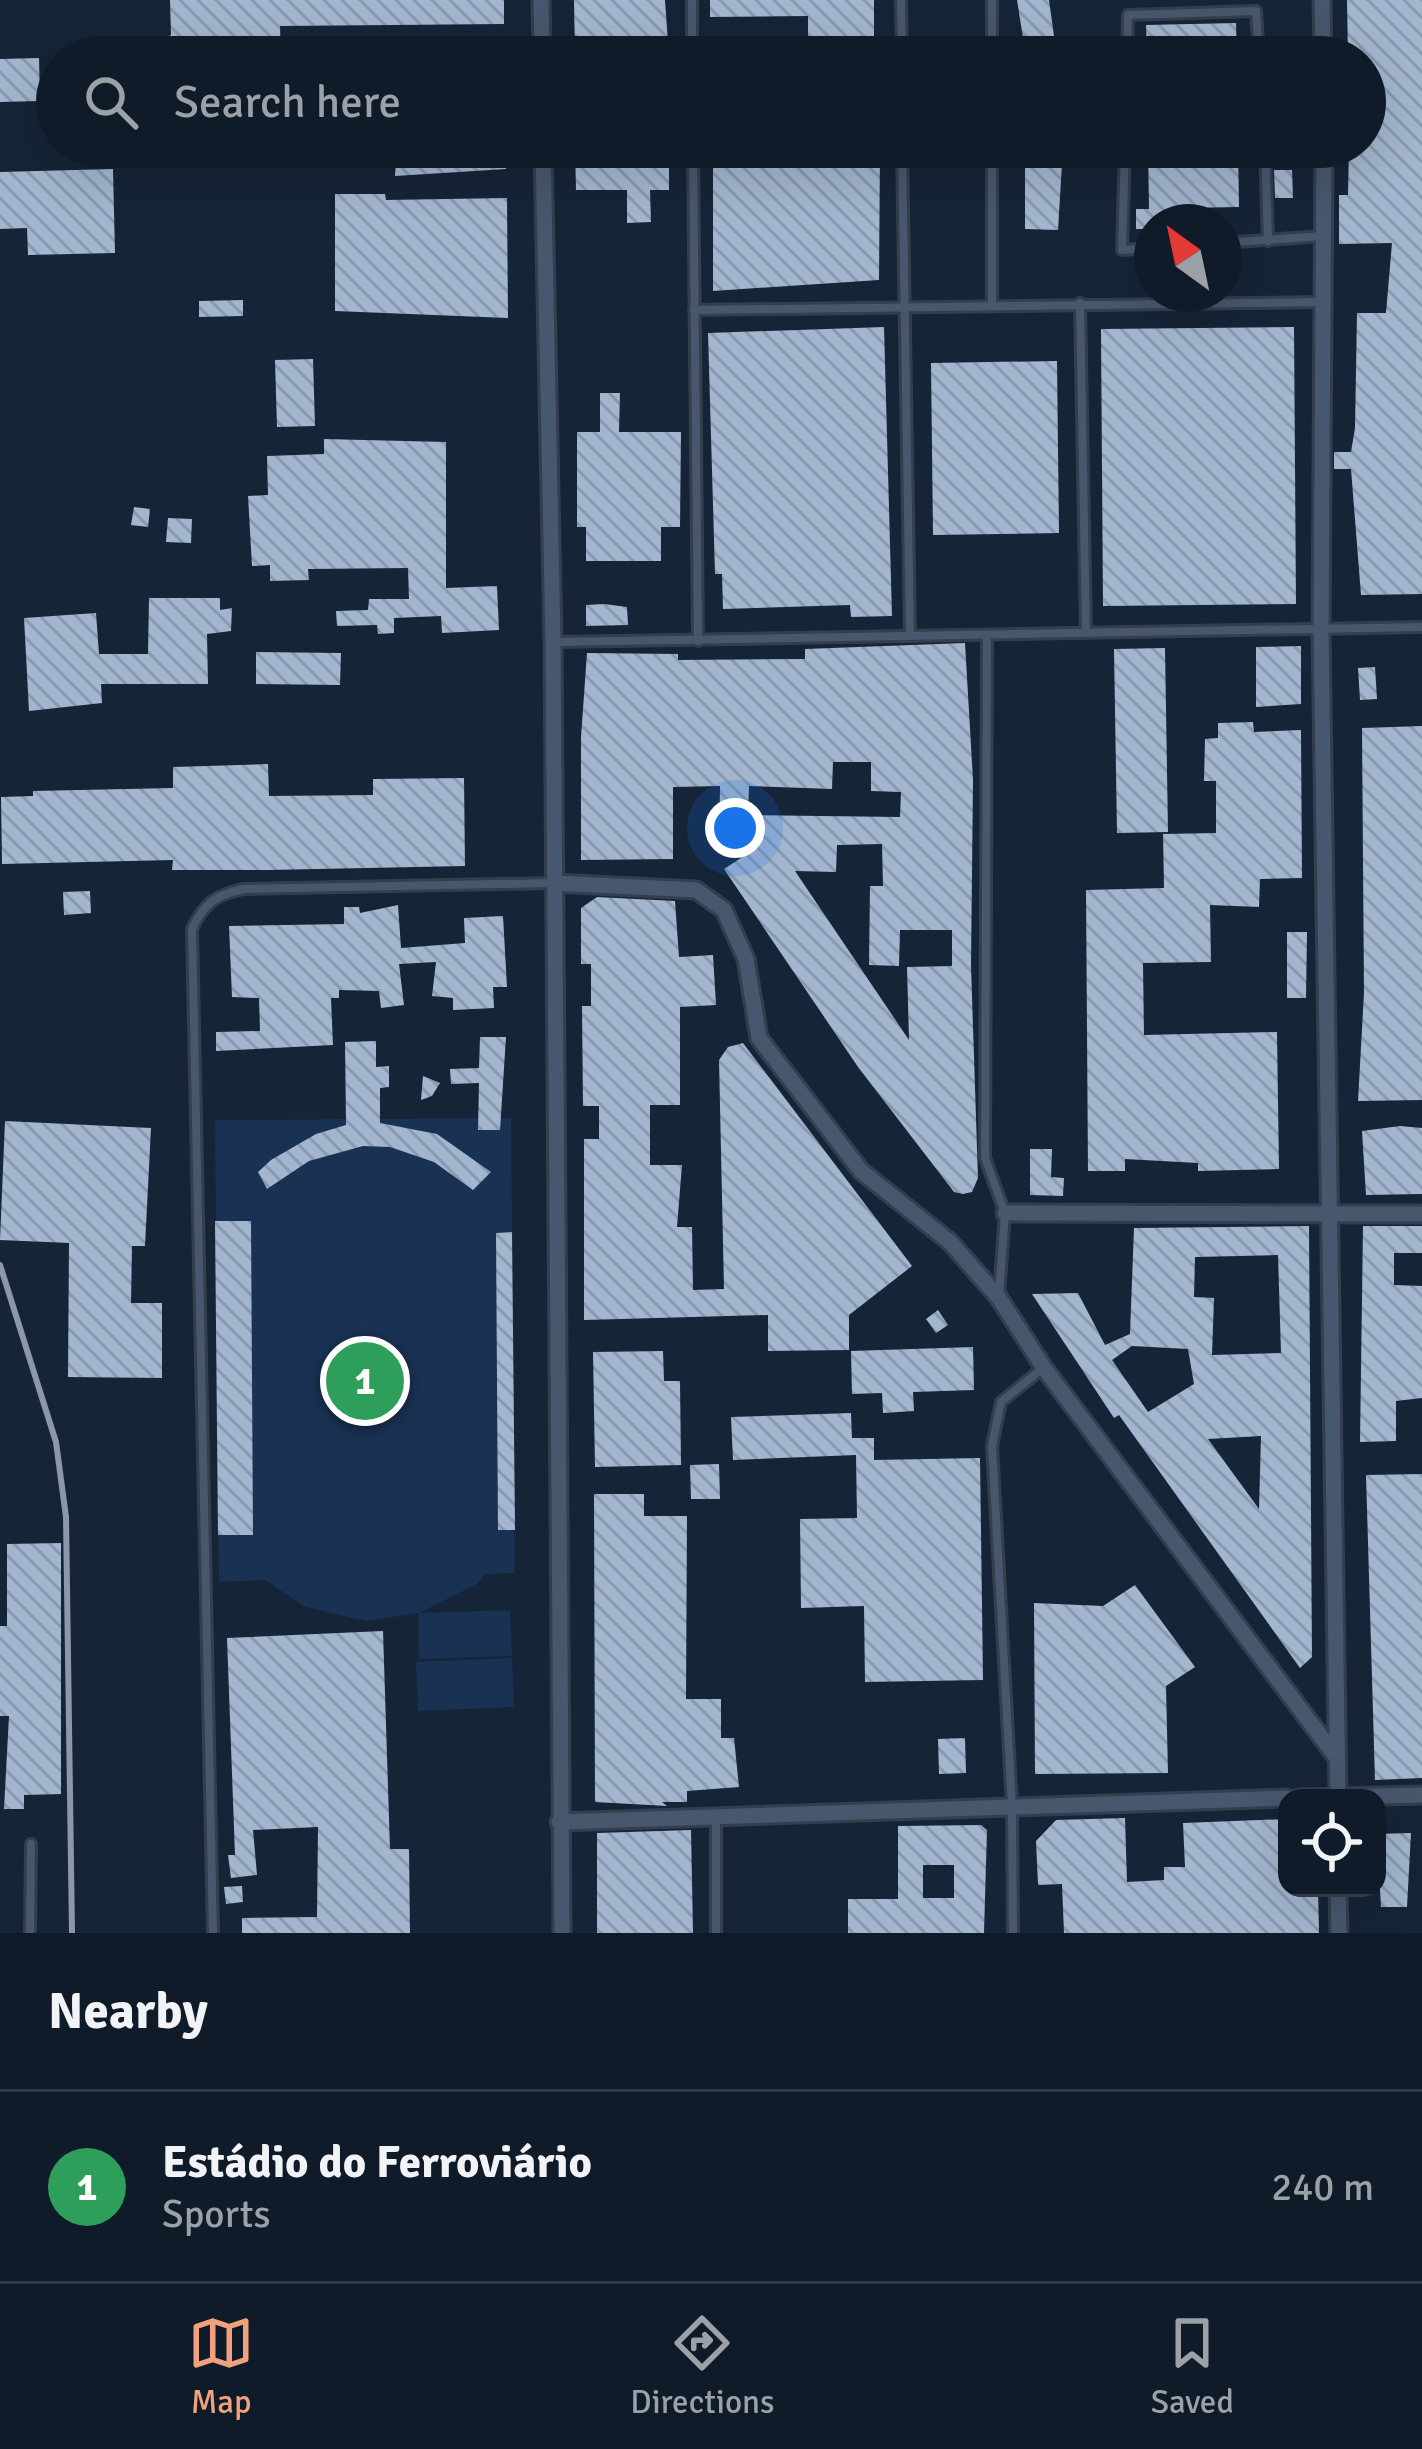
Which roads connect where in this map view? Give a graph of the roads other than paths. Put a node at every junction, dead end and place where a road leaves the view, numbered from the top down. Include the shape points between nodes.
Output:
1 (541, 0) edge
2 (692, 0) edge
3 (901, 0) edge
4 (992, 0) edge
5 (1322, 0) edge
6 (542, 36) edge
7 (692, 36) edge
8 (902, 36) edge
9 (992, 36) edge
10 (1128, 36) edge
11 (1258, 36) edge
12 (1323, 36) edge
13 (543, 168) edge
14 (693, 168) edge
15 (902, 168) edge
16 (992, 168) edge
17 (1124, 168) edge
18 (1266, 168) edge
19 (1324, 168) edge
20 (1325, 236) junction
21 (1268, 241) junction
22 (1242, 242) edge
23 (1134, 249) edge
24 (1325, 302) junction
25 (904, 303) junction
26 (992, 303) junction
27 (1080, 303) junction
28 (694, 310) junction
29 (1422, 627) edge
30 (1321, 631) junction
31 (1086, 633) junction
32 (910, 634) junction
33 (987, 635) junction
34 (698, 640) junction
35 (553, 642) junction
36 (554, 883) junction
37 (1005, 1213) junction
38 (1422, 1214) edge
39 (1330, 1216) junction
40 (999, 1298) junction
41 (1044, 1368) junction
42 (1337, 1758) junction
43 (1338, 1789) edge
44 (1422, 1795) edge
45 (1386, 1796) edge
46 (1278, 1798) edge
47 (1012, 1806) junction
48 (716, 1818) junction
49 (559, 1822) junction
50 (31, 1844) dead end
51 (1338, 1897) edge
52 (30, 1933) edge
53 (213, 1933) edge
54 (562, 1933) edge
55 (716, 1933) edge
56 (1013, 1933) edge
57 (1339, 1933) edge

1 - 6 street
2 - 7 lane
3 - 8 lane
4 - 9 lane
5 - 12 street
10 - 11 lane via 1128,15 1256,11
13 - 35 street
14 - 28 lane
15 - 25 lane
16 - 26 lane
17 - 23 lane via 1122,250
18 - 21 lane
19 - 20 street
20 - 21 lane
20 - 24 street
21 - 22 lane
24 - 27 lane
24 - 30 street
25 - 26 lane
25 - 28 lane
25 - 32 lane
26 - 27 lane
27 - 31 lane
28 - 34 lane
29 - 30 lane
30 - 31 lane
30 - 39 street
31 - 33 lane
32 - 33 lane
32 - 34 lane
33 - 37 lane via 985,1158
34 - 35 lane
35 - 36 street
36 - 40 street via 684,888 724,910 746,959 759,1038 861,1172 950,1242
36 - 49 street
36 - 53 lane via 243,889 202,907 192,929
37 - 39 street
37 - 40 lane
38 - 39 street
39 - 42 street
40 - 41 street
41 - 42 street
41 - 47 lane via 1001,1402 993,1427
42 - 43 street
44 - 45 street
46 - 47 street
47 - 48 street
47 - 56 lane
48 - 49 street
48 - 55 lane
49 - 54 street
50 - 52 lane
51 - 57 street

